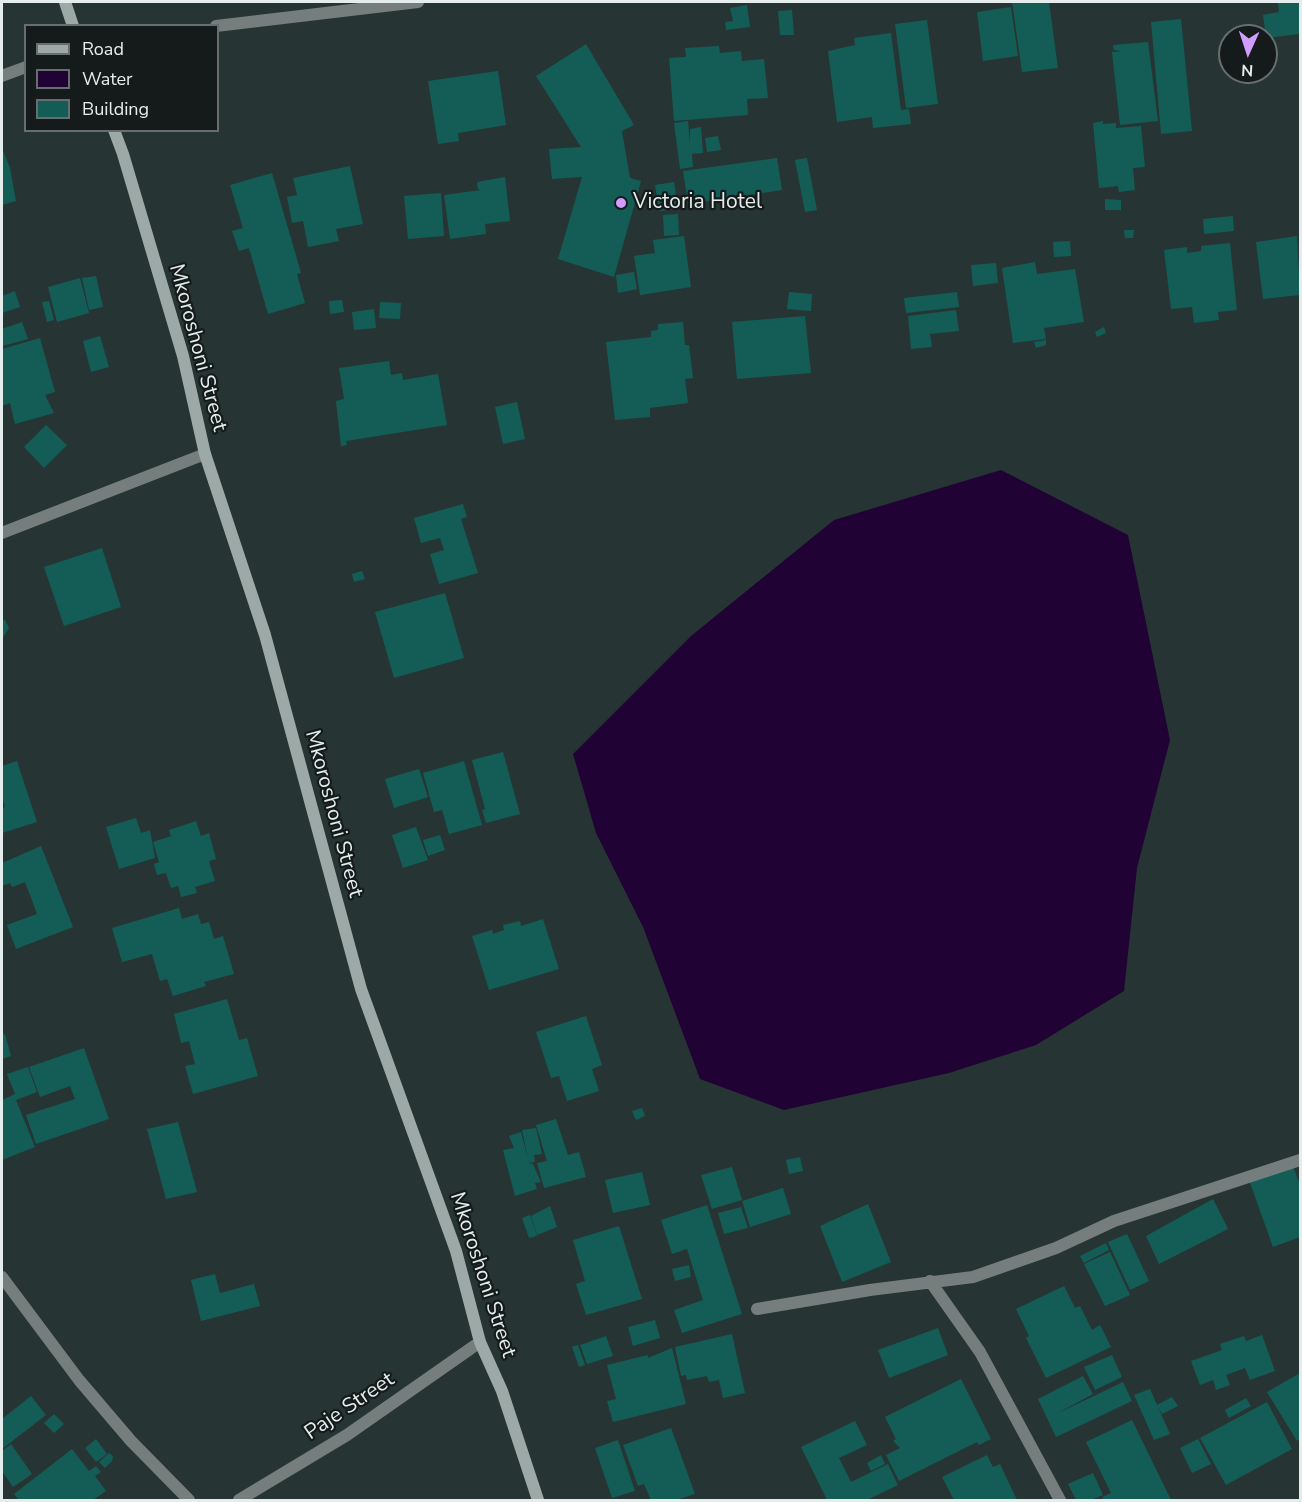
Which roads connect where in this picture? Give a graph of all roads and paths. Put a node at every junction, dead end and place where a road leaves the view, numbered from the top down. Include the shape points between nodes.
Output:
1 (65, 2) edge
2 (418, 2) edge
3 (72, 24) edge
4 (219, 26) edge
5 (24, 68) edge
6 (2, 76) edge
7 (115, 132) edge
8 (205, 454) junction
9 (2, 533) edge
10 (1300, 1160) edge
11 (2, 1277) edge
12 (930, 1281) junction
13 (757, 1309) dead end
14 (480, 1342) junction
15 (189, 1500) edge
16 (238, 1500) edge
17 (538, 1500) edge
18 (1060, 1500) edge

1 - 3 street
2 - 4 street
5 - 6 street
7 - 8 street, Mkoroshoni Street via 183,356
8 - 9 street
8 - 14 street, Mkoroshoni Street via 265,635 361,989 456,1251
10 - 12 street via 1114,1221 1056,1248 973,1277
11 - 15 street via 87,1389
12 - 13 street
12 - 18 street via 980,1352
14 - 16 street, Paje Street via 347,1435
14 - 17 street, Mkoroshoni Street via 502,1390

